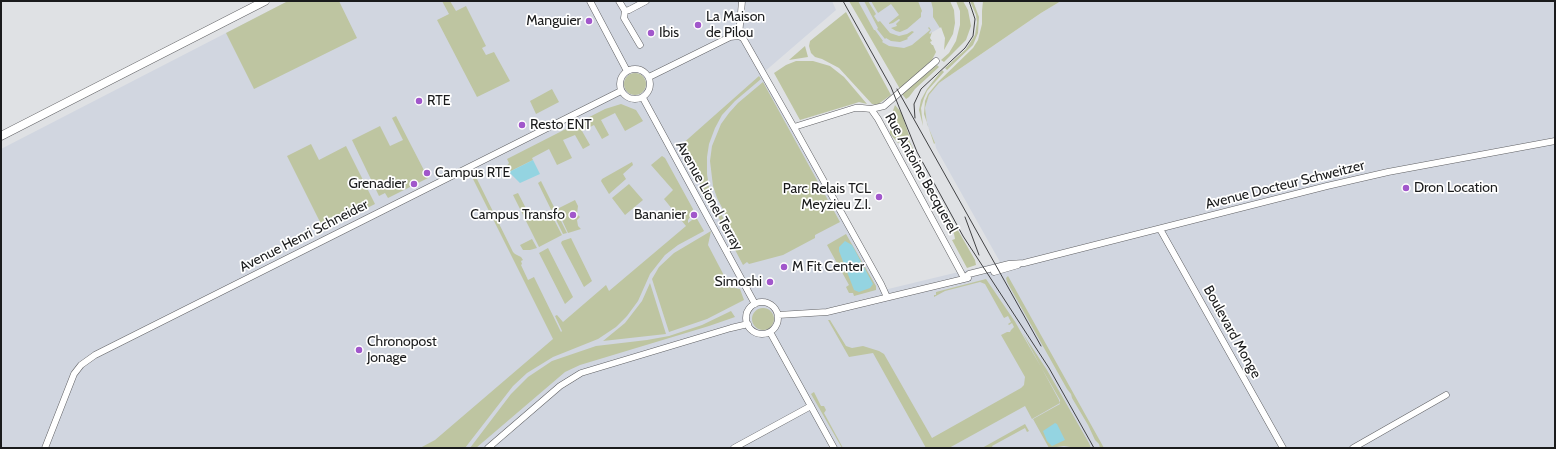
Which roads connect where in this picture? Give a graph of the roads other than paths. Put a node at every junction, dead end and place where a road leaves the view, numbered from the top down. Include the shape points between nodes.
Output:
1 (265, 1) edge
2 (590, 1) edge
3 (619, 1) edge
4 (646, 1) edge
5 (742, 1) edge
6 (625, 11) junction
7 (738, 36) junction
8 (640, 45) dead end
9 (936, 61) dead end
10 (627, 71) junction
11 (649, 77) junction
12 (621, 92) junction
13 (643, 98) junction
14 (871, 109) junction
15 (794, 127) junction
16 (1, 136) edge
17 (1555, 141) edge
18 (1160, 228) junction
19 (964, 278) junction
20 (886, 297) junction
21 (755, 304) junction
22 (778, 316) junction
23 (748, 324) junction
24 (770, 332) junction
25 (1446, 395) dead end
26 (811, 406) junction
27 (45, 448) edge
28 (488, 448) edge
29 (734, 448) edge
30 (834, 448) edge
31 (1283, 448) edge
32 (1353, 448) edge

1 - 16 main road
2 - 10 street
3 - 6 street
4 - 6 street
5 - 7 street
6 - 8 street via 624,18
7 - 11 street via 730,37
7 - 15 street via 748,45
9 - 14 street via 884,106
10 - 11 street via 642,70
10 - 12 street via 621,78
11 - 13 street via 650,87
12 - 13 street via 633,100
12 - 27 street, Avenue Henri Schneider via 95,355 74,374
13 - 21 street, Avenue Lionel Terray
14 - 15 street, Rue Antoine Becquerel via 855,108
14 - 19 street, Rue Antoine Becquerel
15 - 20 street
17 - 18 street, Avenue Docteur Schweitzer via 1388,172
18 - 19 street, Avenue Docteur Schweitzer
18 - 31 street, Boulevard Monge
19 - 20 street, Avenue Docteur Schweitzer
20 - 22 street, Avenue Docteur Schweitzer via 827,312
21 - 22 street via 769,304
21 - 23 street via 747,315
22 - 24 street via 777,323
23 - 24 street via 760,334
23 - 28 street via 581,373 560,386
24 - 26 street
25 - 32 street
26 - 29 street
26 - 30 street

